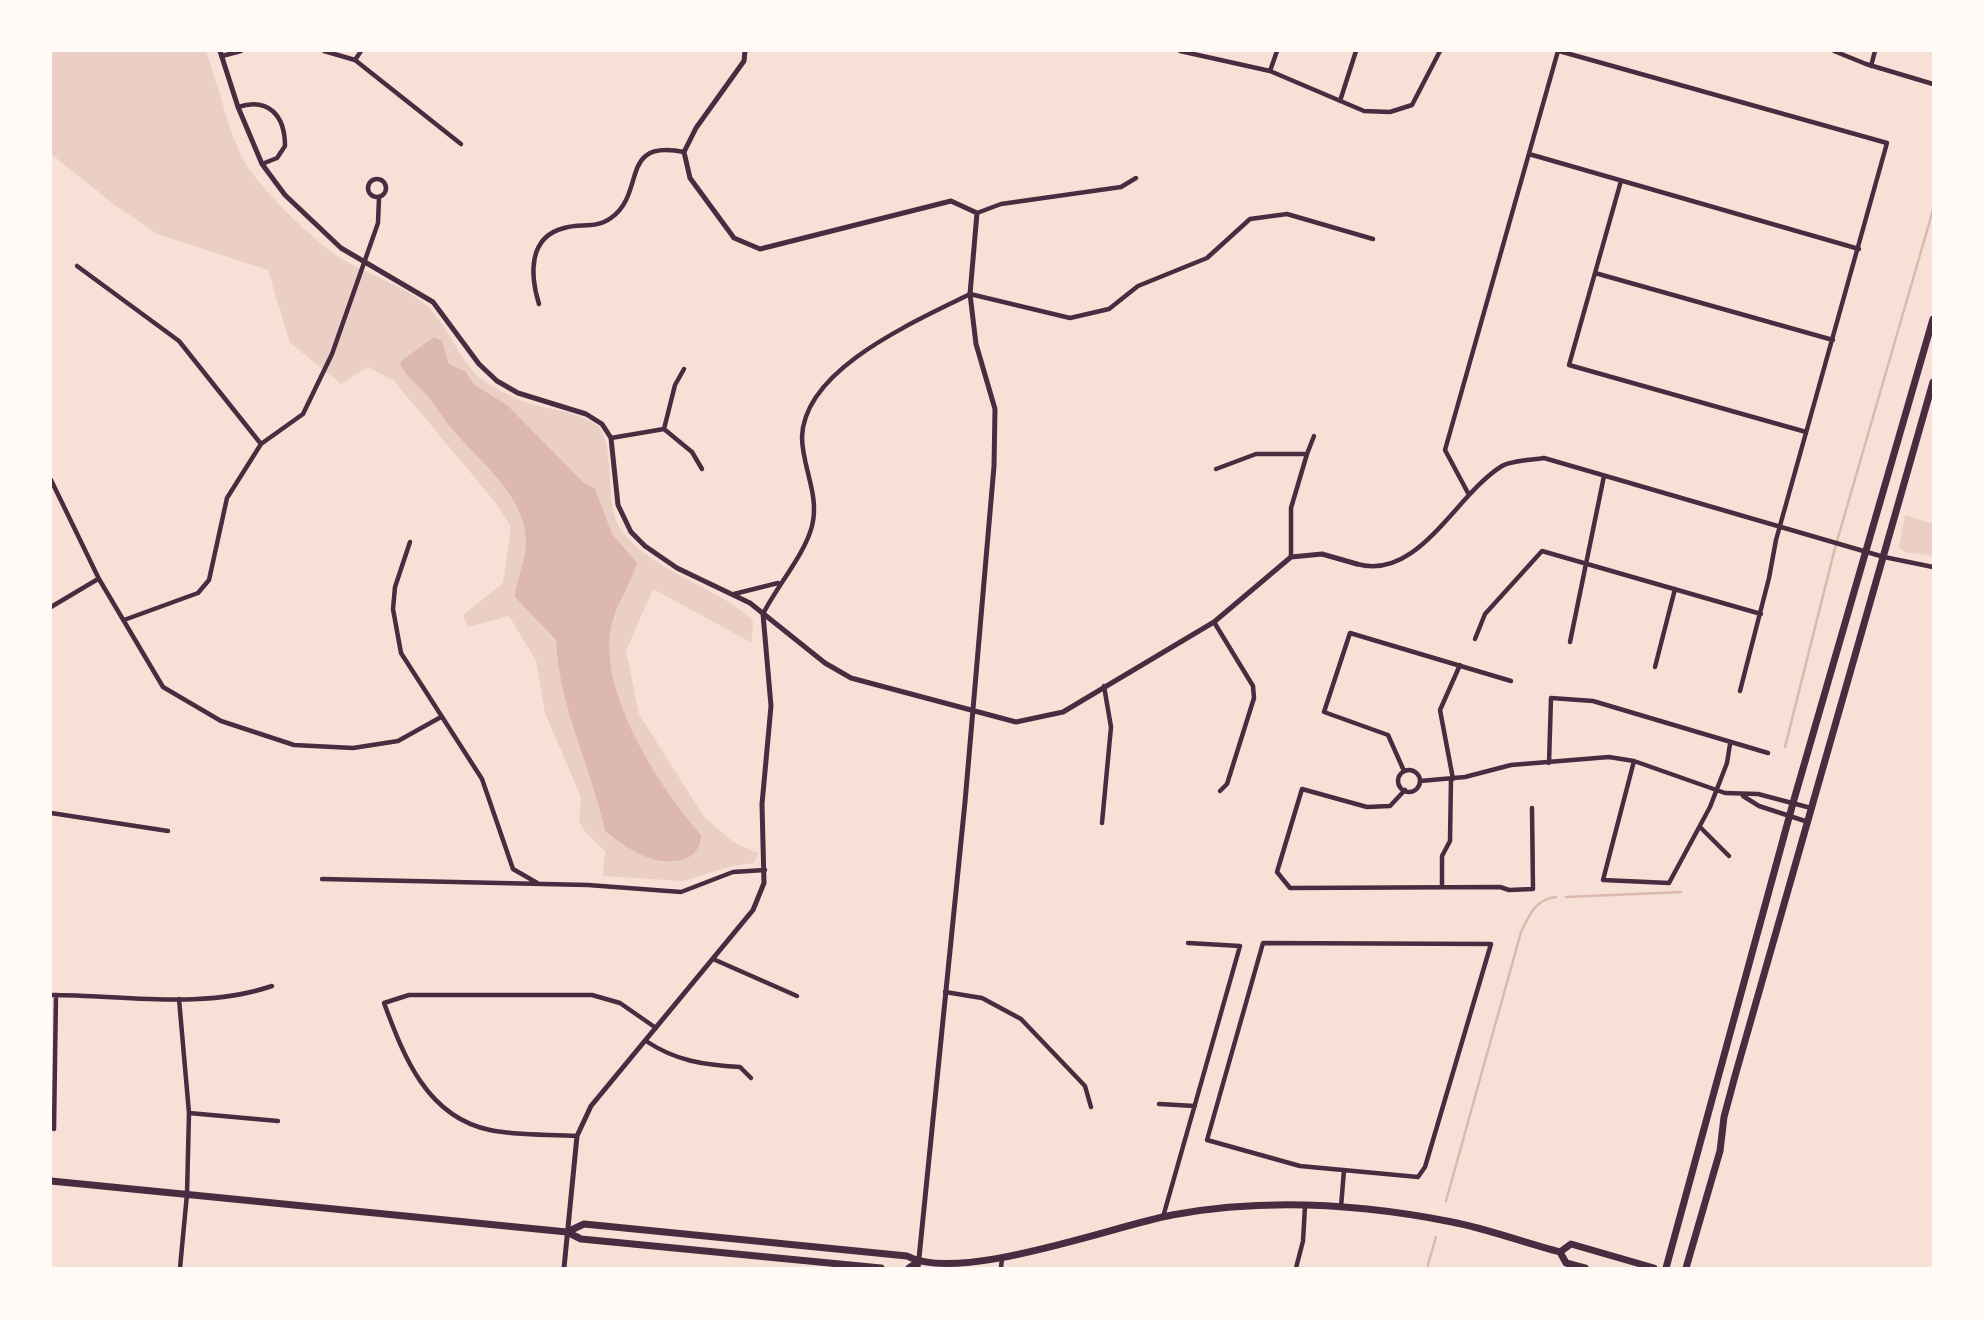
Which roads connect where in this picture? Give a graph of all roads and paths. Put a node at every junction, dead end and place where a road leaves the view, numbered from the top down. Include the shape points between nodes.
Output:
1 (241, 51) edge
2 (324, 51) edge
3 (360, 51) edge
4 (746, 51) edge
5 (1180, 51) edge
6 (1277, 51) edge
7 (1356, 51) edge
8 (1440, 51) edge
9 (1559, 51) edge
10 (1834, 51) edge
11 (1875, 51) edge
12 (221, 53) edge
13 (355, 60) junction
14 (1871, 66) junction
15 (1270, 71) junction
16 (1933, 85) edge
17 (1340, 101) junction
18 (238, 107) junction
19 (461, 144) dead end
20 (684, 152) junction
21 (1529, 154) junction
22 (262, 164) junction
23 (1136, 178) dead end
24 (1620, 181) junction
25 (379, 198) junction
26 (977, 213) junction
27 (1373, 239) dead end
28 (1858, 249) junction
29 (363, 260) junction
30 (78, 265) dead end
31 (1595, 273) junction
32 (970, 294) junction
33 (539, 304) dead end
34 (1933, 319) edge
35 (1833, 340) junction
36 (684, 369) dead end
37 (1933, 382) edge
38 (664, 429) junction
39 (1807, 432) junction
40 (1314, 436) dead end
41 (611, 438) junction
42 (261, 444) junction
43 (1307, 454) junction
44 (702, 469) dead end
45 (1216, 469) dead end
46 (1604, 476) junction
47 (51, 480) edge
48 (1468, 493) junction
49 (1780, 526) junction
50 (410, 542) dead end
51 (1866, 551) junction
52 (1884, 556) junction
53 (1291, 557) junction
54 (1357, 564) joint
55 (1588, 565) junction
56 (1933, 567) edge
57 (99, 579) junction
58 (779, 583) junction
59 (1675, 589) junction
60 (734, 594) junction
61 (51, 607) edge
62 (763, 614) junction
63 (1761, 614) junction
64 (124, 620) junction
65 (1214, 622) junction
66 (1475, 639) dead end
67 (1570, 642) dead end
68 (1460, 665) junction
69 (1655, 667) dead end
70 (1511, 681) dead end
71 (1104, 686) junction
72 (1740, 691) dead end
73 (972, 713) junction
74 (441, 717) junction
75 (1730, 744) junction
76 (1768, 753) dead end
77 (1634, 761) junction
78 (1549, 763) junction
79 (1404, 771) junction
80 (1452, 779) junction
81 (1420, 781) junction
82 (1405, 790) junction
83 (1717, 790) junction
84 (1220, 791) dead end
85 (1743, 795) junction
86 (1793, 803) junction
87 (1532, 808) dead end
88 (1812, 808) junction
89 (51, 813) edge
90 (1790, 816) junction
91 (1808, 822) junction
92 (1102, 823) dead end
93 (1700, 827) junction
94 (168, 831) dead end
95 (1729, 856) dead end
96 (765, 870) junction
97 (322, 879) dead end
98 (540, 885) junction
99 (1442, 887) junction
100 (1188, 943) dead end
101 (713, 959) junction
102 (272, 986) dead end
103 (944, 992) junction
104 (53, 995) edge
105 (797, 996) dead end
106 (179, 999) junction
107 (656, 1028) junction
108 (646, 1041) junction
109 (751, 1079) dead end
110 (1159, 1104) dead end
111 (1195, 1106) junction
112 (1091, 1107) dead end
113 (189, 1113) junction
114 (278, 1121) dead end
115 (54, 1129) dead end
116 (577, 1136) junction
117 (1343, 1170) junction
118 (51, 1181) edge
119 (187, 1194) junction
120 (1305, 1206) junction
121 (1342, 1207) junction
122 (1163, 1217) junction
123 (567, 1232) junction
124 (1560, 1252) junction
125 (1002, 1257) junction
126 (918, 1265) edge
127 (180, 1268) edge
128 (564, 1268) edge
129 (881, 1268) edge
130 (909, 1268) edge
131 (1000, 1268) edge
132 (1296, 1268) edge
133 (1585, 1268) edge
134 (1654, 1268) edge
135 (1666, 1268) edge
136 (1686, 1268) edge

1 - 12 street
2 - 13 street
3 - 13 street
4 - 20 street via 744,61
5 - 15 street
6 - 15 street
7 - 17 street
8 - 17 street via 1412,105 1390,112 1364,111
9 - 21 street
9 - 28 street via 1887,143
10 - 14 street
11 - 14 street
12 - 18 street
13 - 19 street
14 - 16 street
15 - 17 street
18 - 22 street
18 - 22 street via 262,104 274,110 281,121 285,146 277,158
20 - 26 street via 691,178 726,228 734,238 760,249 951,201
20 - 33 street via 664,148 648,152 638,163 621,209 593,226 551,233 538,245 532,283
21 - 24 street
21 - 48 street via 1445,450
22 - 29 street via 320,231
23 - 26 street via 1121,187 1001,204
24 - 28 street
24 - 31 street
25 - 25 street via 386,186 375,179 368,189
25 - 29 street via 379,223
26 - 32 street
27 - 32 street via 1287,214 1250,219 1207,258 1138,286 1109,309 1070,318
28 - 35 street
29 - 41 street via 433,302 497,381 518,393 593,417
29 - 42 street via 332,354 303,414
30 - 42 street via 179,341
31 - 35 street
31 - 39 street via 1569,365
32 - 58 street via 861,355 815,397 802,439 814,499 813,522
32 - 73 street via 975,344 995,409
34 - 51 main road
35 - 39 street
36 - 38 street
37 - 52 main road
38 - 41 street
38 - 44 street via 692,452
39 - 49 street
40 - 43 street
41 - 60 street via 615,495 631,532 677,568
42 - 64 street via 228,498 209,580 198,593
43 - 45 street via 1256,454
43 - 53 street via 1291,508
46 - 48 street via 1544,458 1504,464
46 - 49 street
46 - 55 street
47 - 57 street
48 - 54 street via 1422,548 1375,569
49 - 51 street
49 - 63 street
50 - 74 street via 395,587 397,637 405,661
51 - 52 street
51 - 86 main road
52 - 56 street
52 - 88 main road
53 - 54 street via 1322,554
53 - 65 street
55 - 59 street
55 - 66 street via 1542,551 1485,614
55 - 67 street
57 - 61 street
57 - 64 street
58 - 60 street
58 - 62 street
59 - 63 street
59 - 69 street
60 - 62 street
62 - 73 street via 851,678
62 - 96 street via 771,706 762,804
63 - 72 street
64 - 74 street via 163,687 221,722 294,745 354,748 398,741
65 - 71 street
65 - 84 street via 1253,686 1254,698 1227,784
68 - 70 street
68 - 79 street via 1350,633 1324,712 1388,735
68 - 80 street via 1440,710
71 - 73 street via 1063,712 1016,722
71 - 92 street via 1111,727
73 - 103 street
74 - 98 street via 482,779 513,869
75 - 76 street
75 - 78 street via 1593,701 1551,698
75 - 83 street
77 - 78 street via 1597,757
77 - 83 street
77 - 93 street via 1602,880 1669,883
78 - 80 street via 1503,766
79 - 81 street via 1416,772
79 - 82 street via 1399,781
80 - 81 street
80 - 99 street via 1450,841 1442,856
81 - 82 street via 1415,790
82 - 99 street via 1390,806 1367,807 1302,789 1277,872 1290,888
83 - 85 street
83 - 93 street
85 - 86 street
85 - 90 street via 1759,807
86 - 88 street
86 - 90 main road
87 - 99 street via 1533,889
88 - 91 main road
89 - 94 street
90 - 91 street
90 - 135 main road
91 - 136 main road
93 - 95 street
96 - 98 street via 733,872 681,892
96 - 101 street via 756,905
97 - 98 street
100 - 111 street via 1240,946
101 - 105 street
101 - 107 street
102 - 106 street via 243,996
103 - 112 street via 982,998 1021,1019 1085,1086
103 - 126 street
104 - 106 street
104 - 115 street
106 - 113 street
107 - 108 street
107 - 116 street via 620,1003 592,995 409,995 384,1003 403,1052 429,1096 459,1120 490,1130
108 - 109 street via 667,1055 699,1065 740,1067
108 - 116 street via 591,1106
110 - 111 street
111 - 122 street
113 - 114 street
113 - 119 street
116 - 123 street
117 - 117 street via 1411,1178 1423,1173 1491,944 1263,943 1207,1140 1300,1166
117 - 121 street
118 - 119 main road
119 - 123 main road
119 - 127 street
120 - 121 main road
120 - 122 main road via 1238,1205
120 - 132 street
121 - 124 main road via 1455,1223
122 - 125 main road
123 - 126 main road via 584,1224 907,1255
123 - 128 street
123 - 129 main road via 583,1240
124 - 133 main road via 1566,1263
124 - 134 main road via 1571,1244
125 - 126 main road
125 - 131 street
126 - 130 main road

